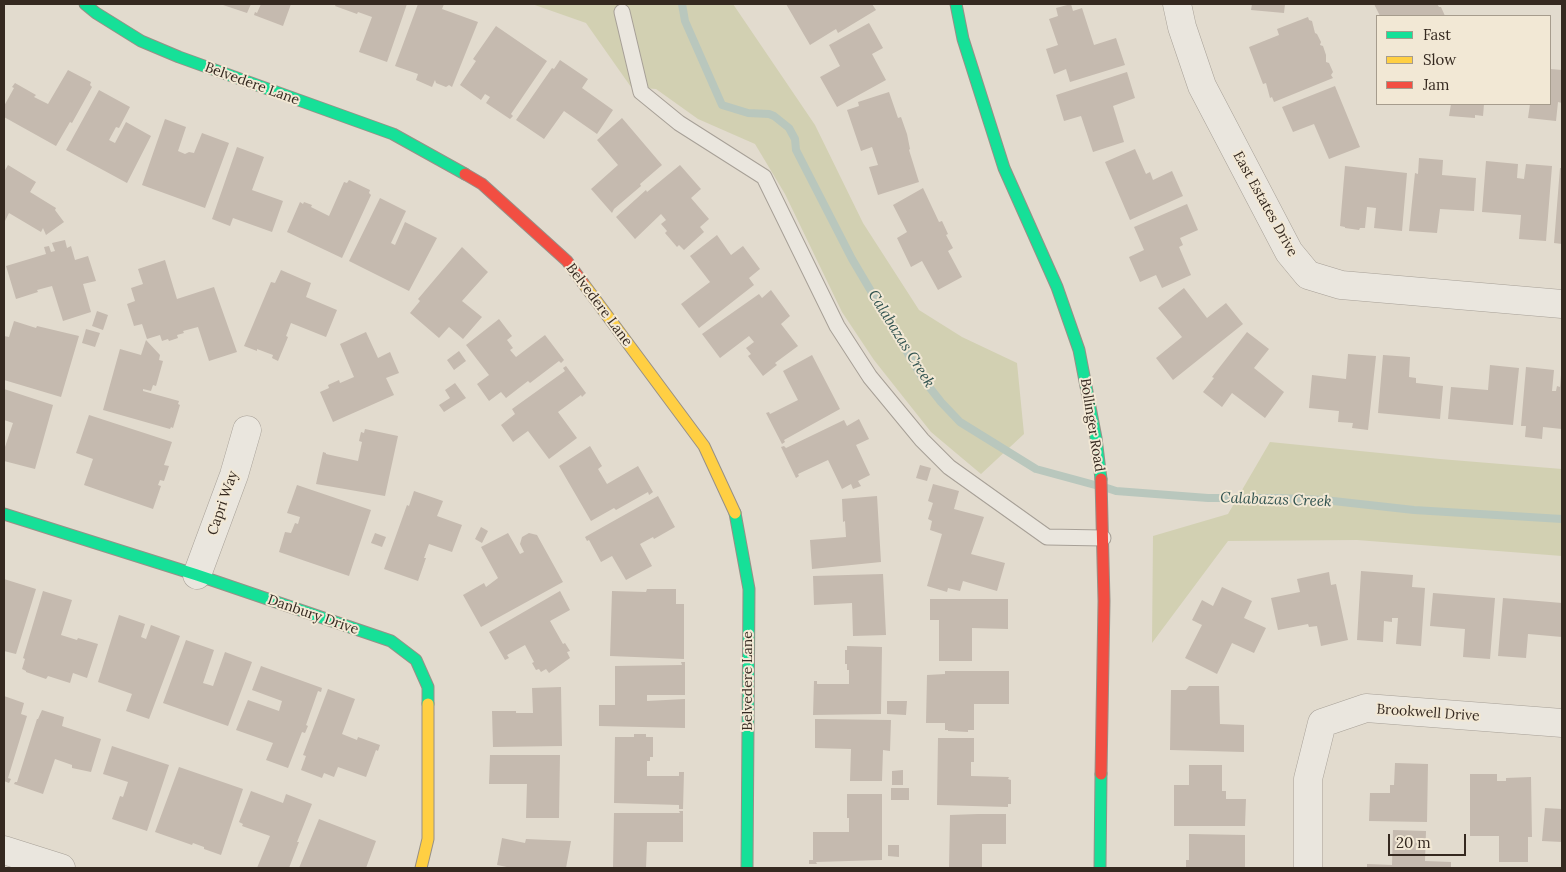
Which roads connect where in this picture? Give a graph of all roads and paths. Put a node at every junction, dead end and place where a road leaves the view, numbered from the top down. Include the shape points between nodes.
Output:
1 (85, 4) edge
2 (956, 4) edge
3 (1177, 4) edge
4 (622, 12) dead end
5 (1562, 304) edge
6 (247, 430) dead end
7 (4, 514) edge
8 (1103, 531) junction
9 (197, 575) junction
10 (1562, 723) edge
11 (4, 850) edge
12 (61, 868) edge
13 (421, 868) edge
14 (747, 868) edge
15 (1100, 868) edge
16 (1308, 868) edge

1 - 14 street, Belvedere Lane via 141,41 393,134 482,184 567,262 704,446 736,515 749,589
2 - 8 street, Bollinger Road via 963,39 1004,168 1057,287 1079,350 1096,438
3 - 5 street, East Estates Drive via 1202,86 1289,252 1308,275 1341,285
4 - 8 lane via 641,92 680,123 764,177 837,326 870,377 922,440 949,467 1047,537
6 - 9 street, Capri Way
7 - 9 street, Danbury Drive
8 - 15 street, Bollinger Road
9 - 13 street, Danbury Drive via 391,641 416,660 428,686 428,839
10 - 16 street, Brookwell Drive via 1366,708 1322,723 1308,779
11 - 12 street

